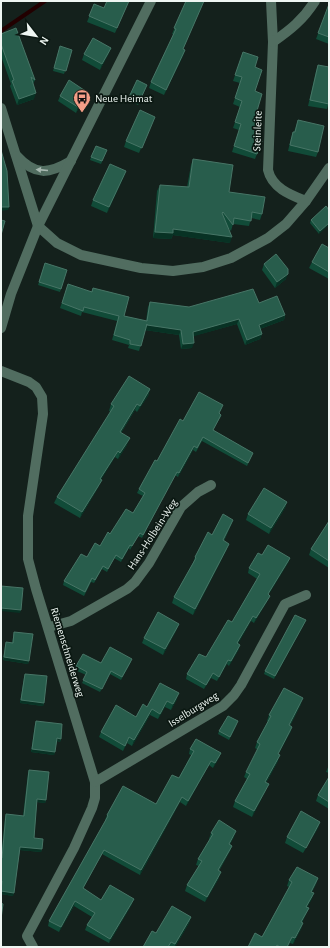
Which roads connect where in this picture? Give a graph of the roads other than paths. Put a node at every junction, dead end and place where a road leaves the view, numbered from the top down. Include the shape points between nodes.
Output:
1 (151, 1) edge
2 (271, 1) edge
3 (315, 1) edge
4 (273, 42) junction
5 (1, 108) edge
6 (16, 154) junction
7 (71, 161) junction
8 (329, 168) edge
9 (306, 201) junction
10 (38, 226) junction
11 (1, 328) edge
12 (1, 371) edge
13 (211, 485) dead end
14 (306, 595) dead end
15 (49, 627) junction
16 (95, 782) junction
17 (33, 947) edge

1 - 7 street
2 - 4 street, Steinleite
3 - 4 street via 297,25
4 - 9 street, Steinleite via 269,175 282,190
5 - 6 street
7 -> 6 street via 44,172 24,164
6 - 10 street
7 - 10 street
8 - 9 street
9 - 10 street via 286,224 268,238 232,258 203,267 173,271 141,268 81,255 57,243
10 - 11 street via 11,294
12 - 15 street, Riemenschneiderweg via 29,382 36,387 42,397 43,414 28,516 28,559
13 - 15 street, Hans-Holbein-Weg via 198,492 181,507 149,563 135,582 71,621
14 - 16 street, Isselburgweg via 285,604 241,685 223,706
15 - 16 street, Riemenschneiderweg
16 - 17 street, Riemenschneiderweg via 92,808 74,848 26,936

